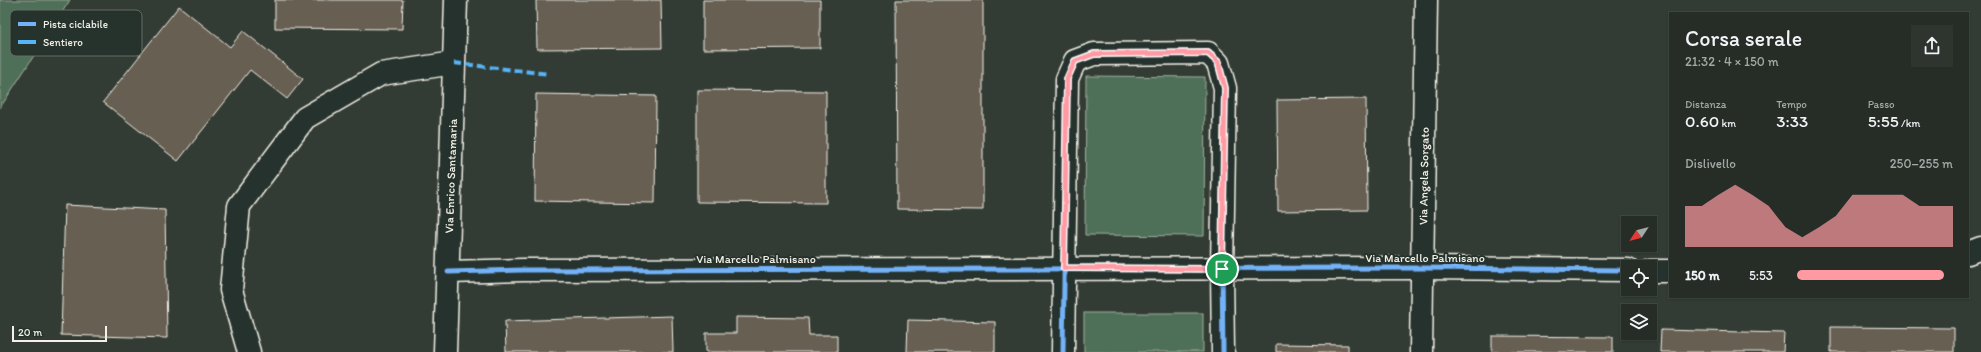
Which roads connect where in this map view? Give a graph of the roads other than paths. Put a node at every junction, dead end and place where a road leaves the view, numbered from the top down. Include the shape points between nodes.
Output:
1 (456, 0) edge
2 (1426, 0) edge
3 (454, 63) junction
4 (1981, 248) edge
5 (1969, 253) edge
6 (1064, 268) junction
7 (1423, 268) junction
8 (1222, 269) junction
9 (1621, 270) edge
10 (1657, 271) edge
11 (1669, 271) edge
12 (448, 272) junction
13 (249, 352) edge
14 (445, 352) edge
15 (1063, 352) edge
16 (1223, 352) edge
17 (1421, 352) edge

1 - 3 street, Via Enrico Santamaria
2 - 7 street, Via Angela Sorgato
3 - 12 street, Via Enrico Santamaria
3 - 13 street via 381,74 305,118 239,206 231,290
4 - 5 street
6 - 8 street, Via Marcello Palmisano
6 - 8 street via 1067,79 1075,61 1094,54 1208,53 1218,62 1225,88
6 - 12 street, Via Marcello Palmisano
6 - 15 street
7 - 8 street, Via Marcello Palmisano
7 - 9 street, Via Marcello Palmisano
7 - 17 street, Via Angela Sorgato
8 - 16 street
10 - 11 street
12 - 14 street, Via Enrico Santamaria

